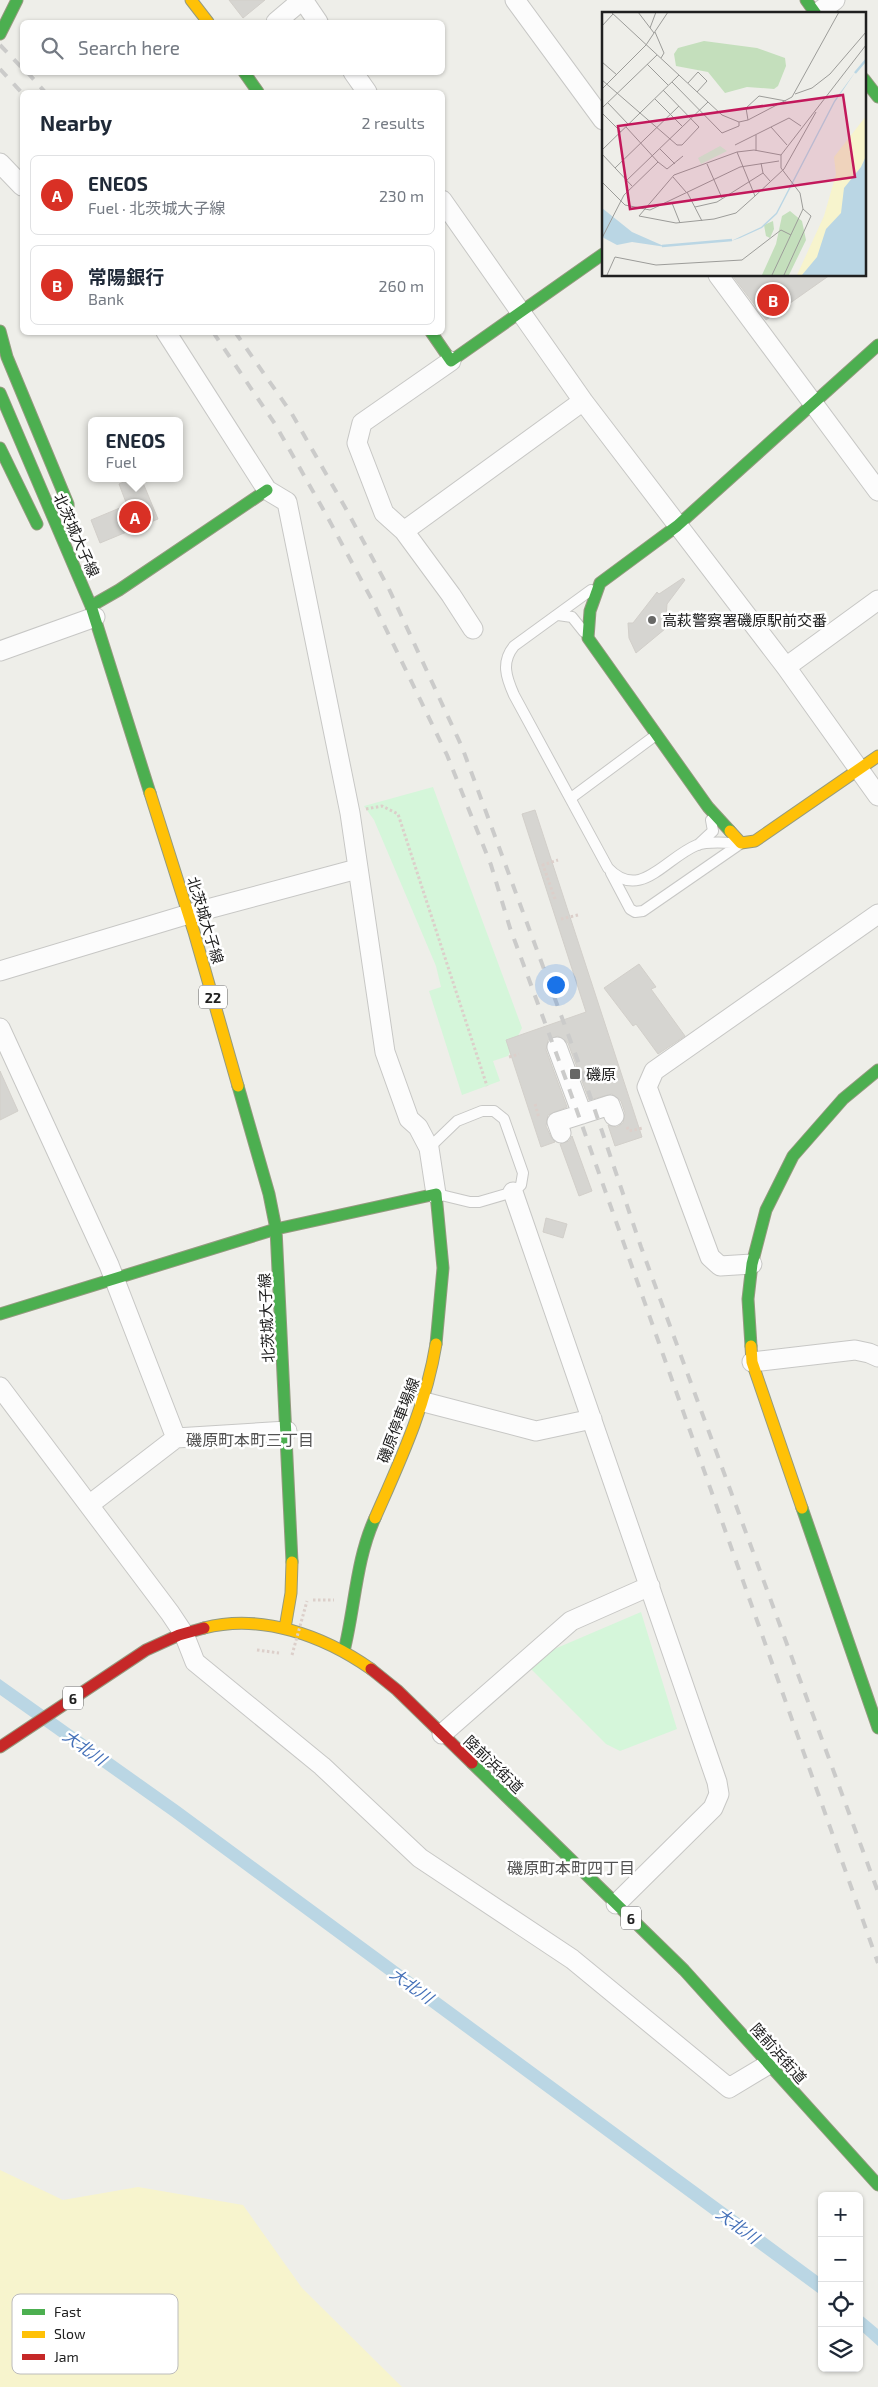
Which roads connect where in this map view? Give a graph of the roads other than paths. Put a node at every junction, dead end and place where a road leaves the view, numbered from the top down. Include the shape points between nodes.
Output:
1 (17, 0) edge
2 (191, 0) edge
3 (302, 0) edge
4 (515, 0) edge
5 (806, 0) edge
6 (835, 0) edge
7 (815, 12) edge
8 (819, 12) edge
9 (206, 20) edge
10 (278, 20) edge
11 (317, 20) edge
12 (0, 34) edge
13 (246, 75) edge
14 (355, 75) edge
15 (866, 82) edge
16 (257, 90) edge
17 (366, 90) edge
18 (878, 97) edge
19 (602, 119) edge
20 (0, 163) edge
21 (20, 184) edge
22 (445, 204) edge
23 (602, 255) edge
24 (719, 276) edge
25 (520, 312) junction
26 (0, 331) edge
27 (168, 335) edge
28 (433, 335) edge
29 (878, 345) edge
30 (452, 361) junction
31 (0, 393) edge
32 (583, 401) junction
33 (814, 404) junction
34 (0, 448) edge
35 (266, 490) junction
36 (878, 492) edge
37 (677, 526) junction
38 (404, 531) junction
39 (71, 558) junction
40 (600, 583) junction
41 (878, 600) edge
42 (93, 611) junction
43 (558, 615) junction
44 (472, 629) dead end
45 (588, 638) junction
46 (0, 651) edge
47 (786, 667) junction
48 (656, 735) junction
49 (878, 756) edge
50 (859, 770) junction
51 (878, 796) edge
52 (571, 798) junction
53 (708, 807) junction
54 (741, 843) junction
55 (698, 845) junction
56 (608, 868) junction
57 (357, 870) junction
58 (189, 914) junction
59 (878, 914) edge
60 (0, 971) edge
61 (0, 1028) edge
62 (557, 1047) dead end
63 (878, 1070) edge
64 (610, 1113) dead end
65 (582, 1114) junction
66 (562, 1129) dead end
67 (428, 1148) junction
68 (513, 1192) junction
69 (436, 1194) junction
70 (276, 1229) junction
71 (752, 1264) junction
72 (116, 1280) junction
73 (0, 1314) edge
74 (878, 1357) edge
75 (752, 1362) junction
76 (0, 1387) edge
77 (424, 1402) junction
78 (592, 1419) junction
79 (287, 1431) junction
80 (176, 1438) junction
81 (89, 1504) junction
82 (650, 1586) junction
83 (285, 1628) junction
84 (184, 1634) junction
85 (344, 1651) junction
86 (878, 1728) edge
87 (442, 1734) junction
88 (0, 1746) edge
89 (616, 1904) junction
90 (769, 2064) junction
91 (878, 2185) edge

1 - 12 main road
2 - 9 main road
3 - 10 street
3 - 11 street
4 - 19 street
5 - 7 main road
6 - 8 street
13 - 16 main road
14 - 17 street
15 - 18 main road
20 - 21 street
22 - 25 street
23 - 25 main road
24 - 33 street
25 - 30 main road
25 - 32 street
26 - 39 main road via 7,357 68,504
27 - 35 street
28 - 30 main road
29 - 33 main road
30 - 38 street via 362,423 357,443 384,513
31 - 39 main road, 北茨城大子線 / 22
32 - 37 street
32 - 38 street
33 - 36 street
33 - 37 main road
34 - 39 main road via 48,540
35 - 42 main road
35 - 57 street via 287,502 291,514 350,813
37 - 40 main road
37 - 47 street
38 - 44 street
39 - 42 main road, 北茨城大子線 / 22
40 - 43 lane
40 - 45 main road via 590,611
41 - 47 street
42 - 46 street
42 - 58 main road, 北茨城大子線 / 22
43 - 45 lane via 572,617
43 - 52 lane via 514,646 507,658 505,671 514,695
45 - 48 main road
47 - 50 street
48 - 52 lane
48 - 53 main road
49 - 50 main road
50 - 51 street
50 - 54 main road via 766,835
52 - 56 lane
53 - 54 main road
53 - 55 lane via 713,831
54 - 55 lane
54 - 56 lane via 643,911 630,909
55 - 56 lane via 638,882 617,877
57 - 58 street
57 - 67 street via 386,1052 409,1119 418,1127
58 - 60 street
58 - 70 main road, 北茨城大子線 / 22 via 269,1194
59 - 71 street via 654,1071 647,1087 710,1257 720,1266
61 - 72 street
62 - 65 street
63 - 71 main road via 843,1099 793,1156 766,1210
64 - 65 street
65 - 66 street
67 - 68 lane via 457,1121 482,1111 494,1111 504,1119 523,1173 521,1185
67 - 69 street
68 - 69 lane via 479,1202
68 - 78 street
69 - 70 main road
69 - 77 main road, 磯原停車場線 via 443,1268 439,1329
70 - 72 main road
70 - 79 main road, 北茨城大子線 / 22
71 - 75 main road via 748,1300
72 - 73 main road
72 - 80 street
74 - 75 street via 855,1350
75 - 86 main road
76 - 81 street
77 - 78 street via 536,1431
77 - 85 main road, 磯原停車場線 via 365,1539
78 - 82 street
79 - 80 street
79 - 83 main road, 北茨城大子線 / 22 via 292,1560
80 - 81 street
81 - 84 street
82 - 87 street via 571,1621
82 - 89 street via 719,1794 713,1808
83 - 84 main road, 陸前浜街道 / 6 via 241,1623
83 - 85 main road, 陸前浜街道 / 6
84 - 88 main road, 陸前浜街道 / 6 via 146,1650
84 - 90 street via 195,1662 322,1766 420,1858 572,1959 730,2088
85 - 87 main road, 陸前浜街道 / 6 via 383,1678
87 - 89 main road, 陸前浜街道 / 6
89 - 90 main road, 陸前浜街道 / 6 via 684,1970
90 - 91 main road, 陸前浜街道 / 6

